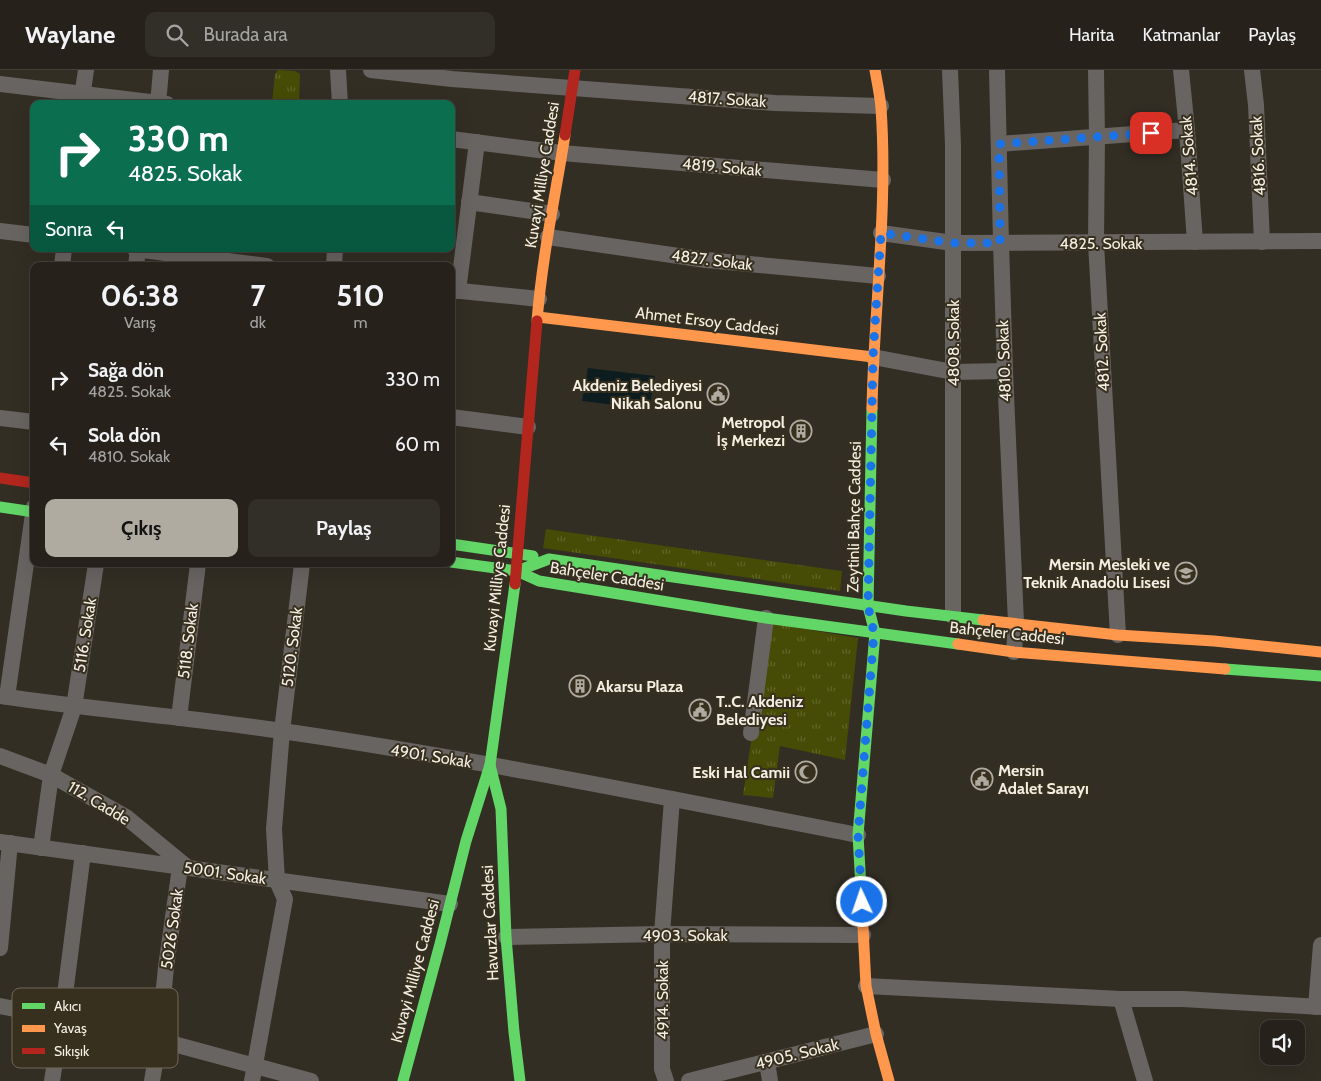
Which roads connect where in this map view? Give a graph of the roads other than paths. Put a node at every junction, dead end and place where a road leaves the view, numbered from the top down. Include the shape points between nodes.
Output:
1 (86, 70) edge
2 (161, 70) edge
3 (338, 70) edge
4 (371, 70) edge
5 (575, 70) edge
6 (875, 70) edge
7 (950, 70) edge
8 (997, 70) edge
9 (1096, 70) edge
10 (1181, 70) edge
11 (1252, 70) edge
12 (452, 75) edge
13 (0, 84) edge
14 (573, 88) junction
15 (82, 99) edge
16 (102, 100) edge
17 (161, 100) edge
18 (340, 100) edge
19 (881, 106) junction
20 (1187, 130) junction
21 (1098, 137) junction
22 (455, 139) edge
23 (477, 142) junction
24 (999, 144) junction
25 (562, 153) junction
26 (883, 180) junction
27 (469, 202) junction
28 (552, 214) junction
29 (0, 231) edge
30 (881, 233) junction
31 (30, 235) edge
32 (548, 237) junction
33 (1321, 241) edge
34 (1195, 242) junction
35 (1262, 242) junction
36 (953, 243) junction
37 (1000, 243) junction
38 (1096, 243) junction
39 (165, 252) edge
40 (230, 259) edge
41 (246, 262) edge
42 (878, 276) junction
43 (455, 284) edge
44 (455, 290) edge
45 (539, 299) junction
46 (538, 316) junction
47 (873, 357) junction
48 (1005, 371) junction
49 (953, 372) junction
50 (0, 418) edge
51 (455, 418) edge
52 (30, 422) edge
53 (528, 427) junction
54 (0, 478) edge
55 (30, 482) edge
56 (0, 508) edge
57 (30, 512) edge
58 (30, 531) edge
59 (455, 545) edge
60 (518, 554) junction
61 (550, 559) junction
62 (455, 563) edge
63 (96, 567) edge
64 (198, 567) edge
65 (302, 567) edge
66 (517, 571) junction
67 (868, 606) junction
68 (953, 616) junction
69 (766, 618) junction
70 (1016, 623) junction
71 (874, 633) junction
72 (1118, 635) junction
73 (1014, 652) junction
74 (1321, 652) edge
75 (1321, 676) edge
76 (4, 697) edge
77 (74, 706) junction
78 (179, 718) junction
79 (282, 731) junction
80 (751, 733) dead end
81 (0, 756) edge
82 (490, 765) junction
83 (51, 775) junction
84 (672, 799) junction
85 (858, 835) junction
86 (5, 842) edge
87 (41, 848) junction
88 (83, 853) junction
89 (184, 867) junction
90 (277, 881) junction
91 (450, 904) junction
92 (662, 934) junction
93 (863, 935) junction
94 (506, 937) junction
95 (1321, 945) edge
96 (0, 948) edge
97 (866, 986) junction
98 (66, 988) edge
99 (164, 988) edge
100 (1122, 999) junction
101 (1319, 1007) edge
102 (876, 1034) junction
103 (178, 1047) edge
104 (767, 1062) junction
105 (54, 1068) edge
106 (154, 1068) edge
107 (254, 1074) edge
108 (52, 1081) edge
109 (152, 1081) edge
110 (311, 1081) edge
111 (404, 1081) edge
112 (520, 1081) edge
113 (666, 1081) edge
114 (689, 1081) edge
115 (770, 1081) edge
116 (890, 1081) edge
117 (1146, 1081) edge

1 - 15 street
2 - 17 street
3 - 18 street
4 - 12 street, 4817. Sokak
5 - 14 street, Kuvayi Milliye Caddesi
6 - 19 street, Zeytinli Bahçe Caddesi
7 - 36 street, 4808. Sokak
8 - 24 street, 4810. Sokak
9 - 21 street, 4812. Sokak
10 - 20 street, 4814. Sokak
11 - 35 street, 4816. Sokak
12 - 14 street, 4817. Sokak
13 - 15 street
14 - 19 street, 4817. Sokak via 775,103
14 - 25 street, Kuvayi Milliye Caddesi
15 - 16 street
19 - 26 street, Zeytinli Bahçe Caddesi
20 - 21 street
20 - 34 street, 4814. Sokak
21 - 24 street
21 - 38 street, 4812. Sokak
22 - 23 street, 4819. Sokak
23 - 25 street, 4819. Sokak
23 - 27 street
24 - 37 street, 4810. Sokak
25 - 26 street, 4819. Sokak
25 - 28 street, Kuvayi Milliye Caddesi
26 - 30 street, Zeytinli Bahçe Caddesi
27 - 28 street
27 - 43 street
28 - 32 street, Kuvayi Milliye Caddesi
29 - 31 street
30 - 36 street, 4825. Sokak
30 - 42 street, Zeytinli Bahçe Caddesi
32 - 42 street, 4827. Sokak via 706,260
32 - 45 street, Kuvayi Milliye Caddesi
33 - 35 street, 4825. Sokak
34 - 35 street, 4825. Sokak
34 - 38 street, 4825. Sokak
36 - 37 street, 4825. Sokak
36 - 49 street, 4808. Sokak
37 - 38 street, 4825. Sokak
37 - 48 street, 4810. Sokak
38 - 72 street, 4812. Sokak
39 - 40 street
40 - 41 street
42 - 47 street, Zeytinli Bahçe Caddesi
44 - 45 street
45 - 46 street, Kuvayi Milliye Caddesi
46 - 47 street, Ahmet Ersoy Caddesi
46 - 53 street, Kuvayi Milliye Caddesi
47 - 49 street
47 - 67 street, Zeytinli Bahçe Caddesi
48 - 49 street
48 - 70 street, 4810. Sokak
49 - 68 street, 4808. Sokak
50 - 52 street
51 - 53 street
53 - 60 street, Kuvayi Milliye Caddesi
54 - 55 street
56 - 57 street
58 - 76 street
59 - 60 street
60 - 61 street
60 - 66 street, Kuvayi Milliye Caddesi
61 - 66 street, Bahçeler Caddesi
61 - 67 street, Bahçeler Caddesi
62 - 66 street
63 - 77 street, 5116. Sokak
64 - 78 street, 5118. Sokak
65 - 79 street, 5120. Sokak
66 - 69 street, Bahçeler Caddesi via 539,581
66 - 82 street, Kuvayi Milliye Caddesi
67 - 68 street, Bahçeler Caddesi
67 - 71 street, Zeytinli Bahçe Caddesi
68 - 70 street, Bahçeler Caddesi
69 - 71 street, Bahçeler Caddesi
69 - 80 street
70 - 72 street, Bahçeler Caddesi
70 - 73 street, 4810. Sokak
71 - 73 street, Bahçeler Caddesi
71 - 85 street, Zeytinli Bahçe Caddesi
72 - 74 street, Bahçeler Caddesi
73 - 75 street, Bahçeler Caddesi
76 - 77 street, 4901. Sokak
77 - 78 street, 4901. Sokak
77 - 83 street, 5116. Sokak
78 - 79 street, 4901. Sokak
79 - 82 street, 4901. Sokak
79 - 90 street, 5120. Sokak via 274,830
81 - 83 street, 112. Cadde
82 - 84 street, 4901. Sokak
82 - 91 street, Kuvayi Milliye Caddesi
82 - 94 street, Havuzlar Caddesi via 501,809
83 - 87 street, 5116. Sokak
83 - 89 street, 112. Cadde via 126,817
84 - 85 street, 4901. Sokak
84 - 92 street, 4914. Sokak
85 - 93 street, Zeytinli Bahçe Caddesi
86 - 87 street, 5001. Sokak
86 - 96 street
87 - 88 street, 5001. Sokak
88 - 89 street, 5001. Sokak
88 - 98 street
89 - 90 street, 5001. Sokak
89 - 99 street, 5026 Sokak
90 - 91 street, 5001. Sokak
90 - 107 street, 5120. Sokak via 285,898
91 - 111 street, Kuvayi Milliye Caddesi
92 - 93 street, 4903. Sokak
92 - 94 street, 4903. Sokak
92 - 113 street, 4914. Sokak via 662,1069
93 - 97 street, Zeytinli Bahçe Caddesi
94 - 112 street, Havuzlar Caddesi
95 - 101 street
97 - 100 street
97 - 102 street, Zeytinli Bahçe Caddesi
100 - 101 street
100 - 117 street
102 - 104 street, 4905. Sokak
102 - 116 street, Zeytinli Bahçe Caddesi
103 - 107 street
104 - 114 street, 4905. Sokak
104 - 115 street
105 - 108 street
106 - 109 street, 5026 Sokak
107 - 110 street

